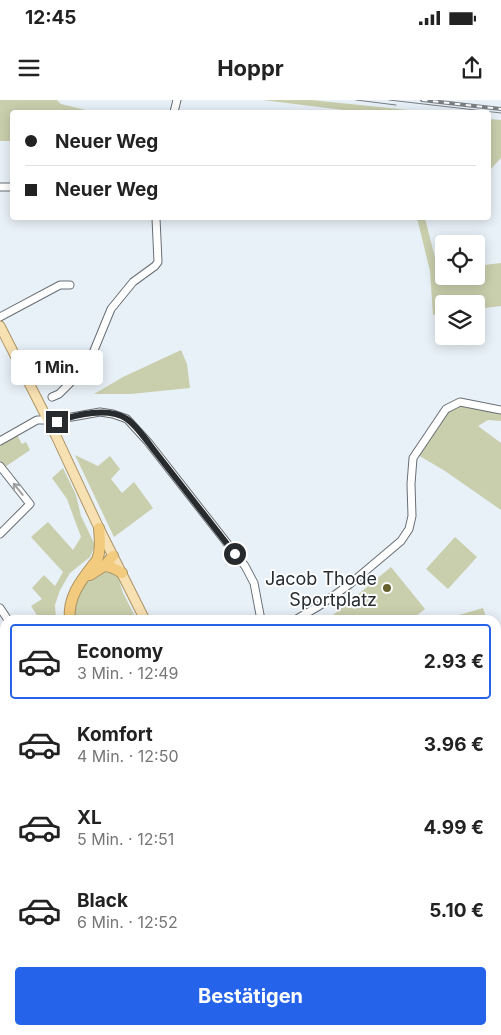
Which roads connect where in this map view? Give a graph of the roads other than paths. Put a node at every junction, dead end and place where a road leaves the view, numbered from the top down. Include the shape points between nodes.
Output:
1 (156, 220) edge
2 (70, 285) dead end
3 (0, 317) edge
4 (0, 326) edge
5 (52, 396) dead end
6 (501, 410) edge
7 (48, 420) junction
8 (0, 440) edge
9 (1, 468) edge
10 (99, 528) junction
11 (0, 534) edge
12 (113, 556) junction
13 (100, 563) junction
14 (122, 573) junction
15 (70, 615) edge
16 (143, 615) edge
17 (260, 615) edge
18 (304, 615) edge

1 - 5 street via 158,262 133,282 111,309 88,365 59,394
2 - 3 street via 60,285
4 - 7 main road
6 - 18 street via 460,402 446,409 413,458 412,516 401,541 350,584
7 - 8 street via 36,420
7 - 10 main road
7 - 17 street via 57,422 100,412 120,416 133,424 245,566 254,583
11 -> 9 street via 30,504
10 - 12 main road
10 - 13 highway
12 - 13 highway
12 - 14 main road
13 - 14 highway
13 - 15 highway via 74,592
14 - 16 main road

